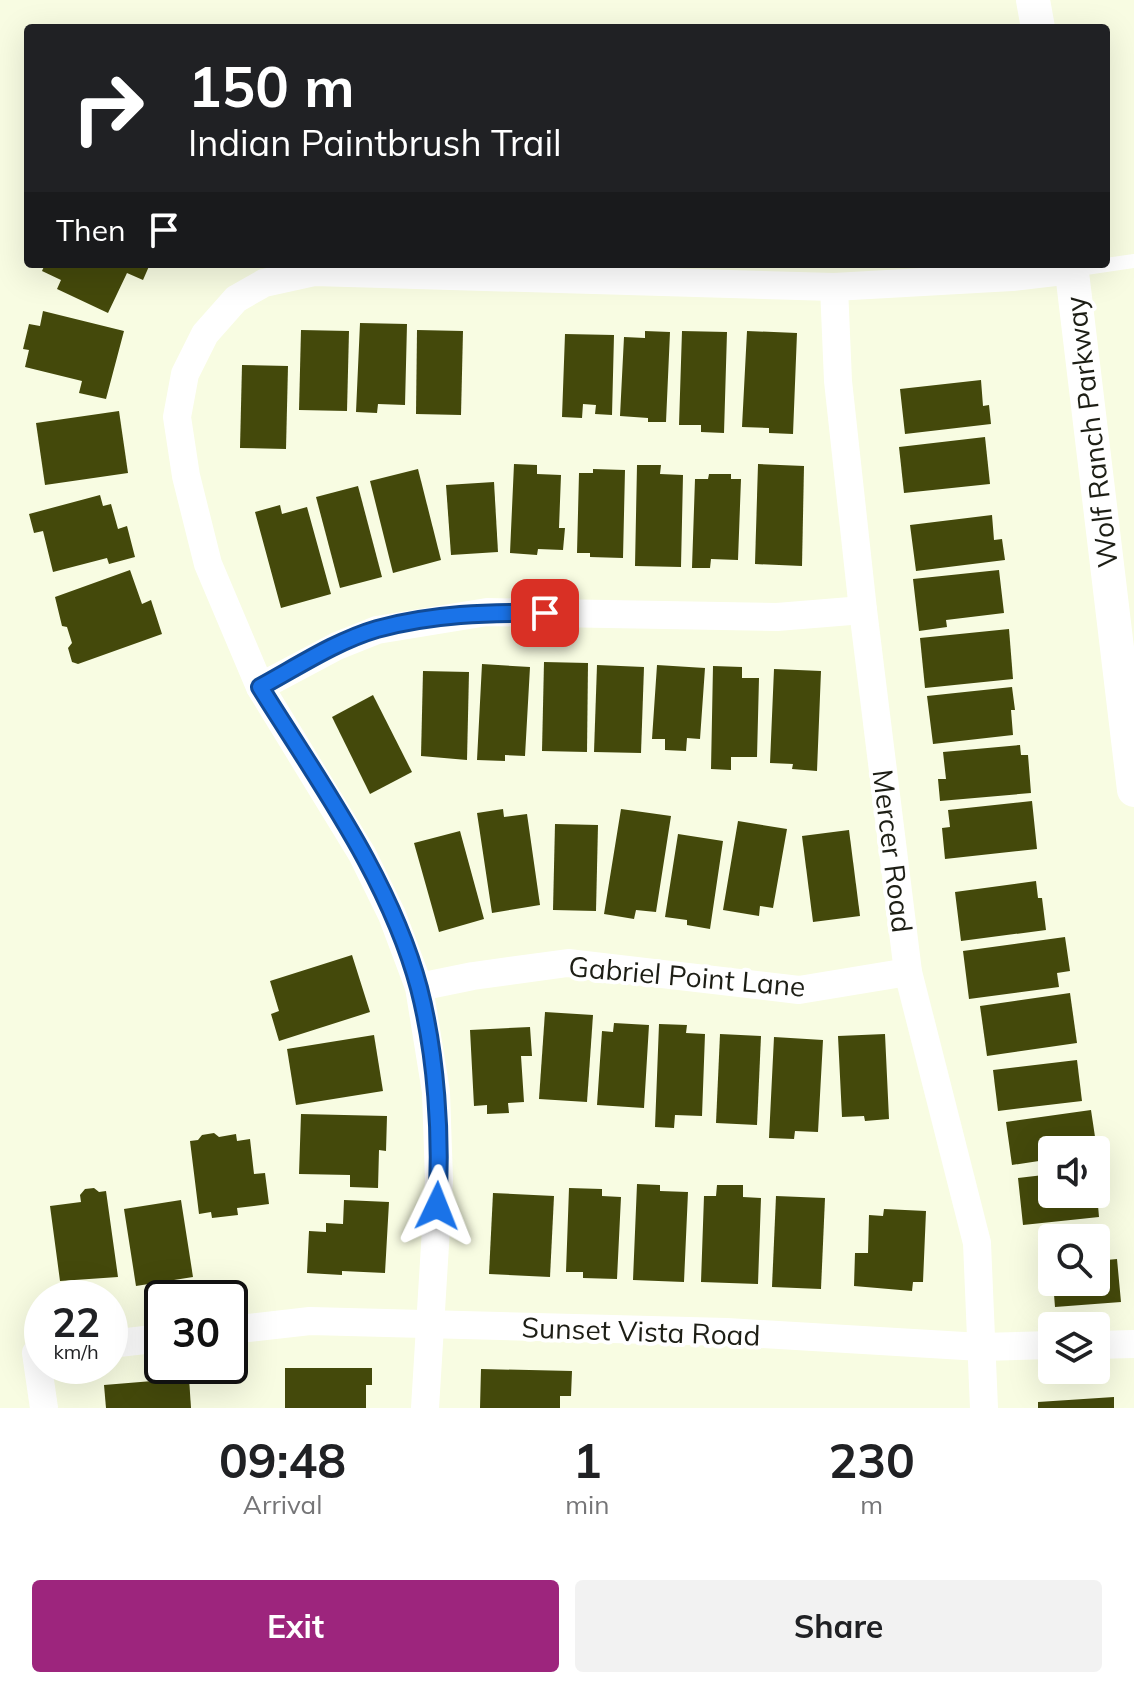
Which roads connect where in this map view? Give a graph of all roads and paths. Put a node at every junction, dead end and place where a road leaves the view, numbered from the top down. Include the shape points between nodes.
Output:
1 (1033, 0) edge
2 (1037, 24) edge
3 (1134, 261) edge
4 (1110, 263) edge
5 (1065, 268) edge
6 (1071, 268) edge
7 (834, 287) junction
8 (863, 610) junction
9 (260, 687) junction
10 (1134, 790) edge
11 (908, 972) junction
12 (419, 987) junction
13 (429, 1325) junction
14 (248, 1328) edge
15 (1134, 1344) edge
16 (1038, 1345) edge
17 (1110, 1345) edge
18 (981, 1347) junction
19 (41, 1384) edge
20 (44, 1408) edge
21 (425, 1408) edge
22 (984, 1408) edge

1 - 2 street
3 - 4 lane
5 - 7 street via 1012,277
6 - 10 street, Wolf Ranch Parkway
7 - 8 street, Mercer Road via 838,381
7 - 9 street via 314,272 264,283 236,299 198,347 185,374 177,417 208,564
8 - 9 street via 777,617 487,612 377,630
8 - 11 street, Mercer Road
9 - 12 street via 362,854
11 - 12 street, Gabriel Point Lane via 799,990 568,963
11 - 18 street, Mercer Road via 977,1243
12 - 13 street via 436,1092 439,1180
13 - 14 street, Sunset Vista Road via 310,1321
13 - 18 street, Sunset Vista Road via 727,1332
13 - 21 street
15 - 17 street
16 - 18 street, Sunset Vista Road
18 - 22 street, Mercer Road
19 - 20 street

